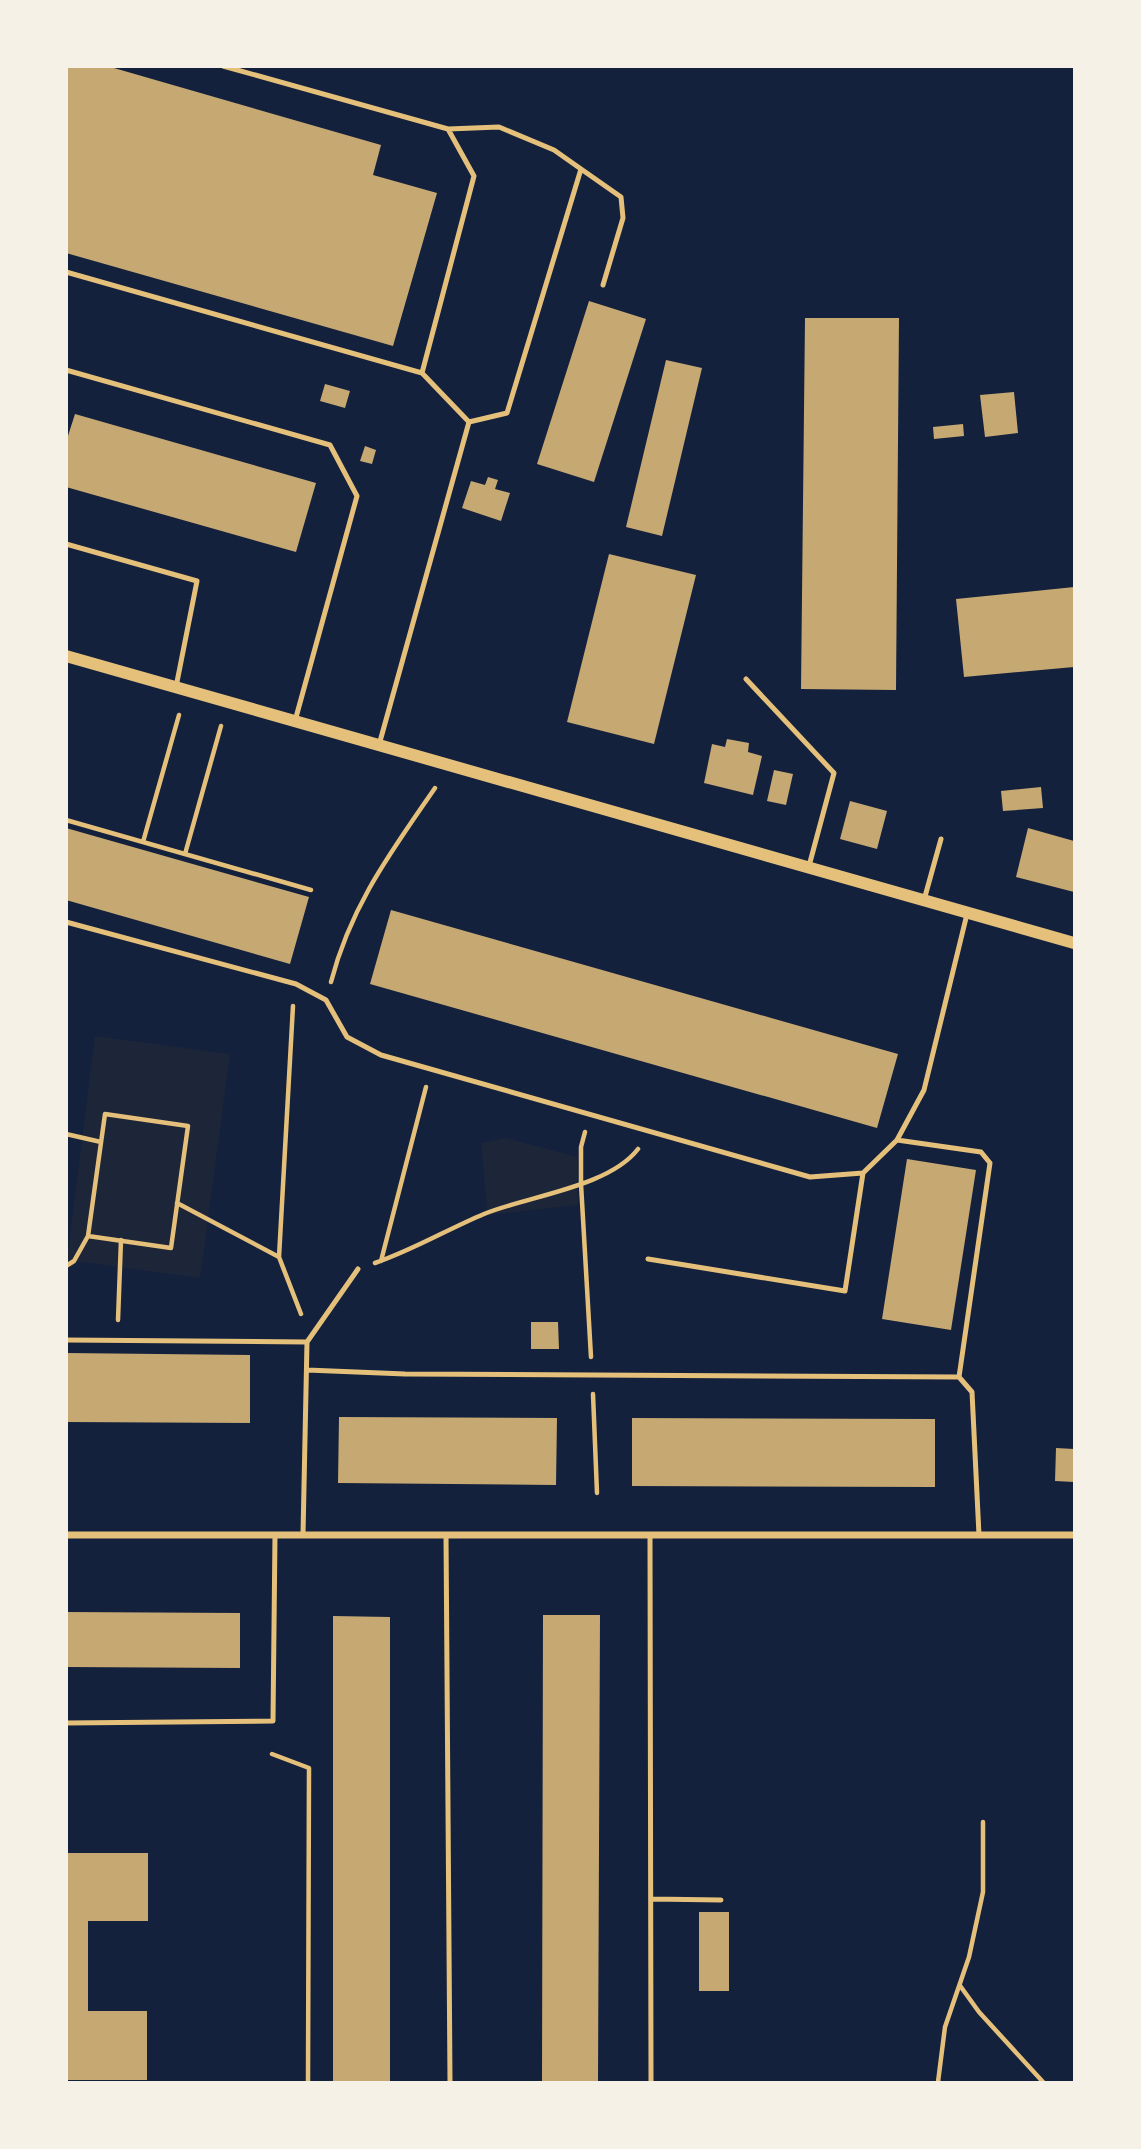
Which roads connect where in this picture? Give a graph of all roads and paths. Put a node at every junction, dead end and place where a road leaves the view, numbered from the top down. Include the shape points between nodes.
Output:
1 (223, 66) edge
2 (448, 129) junction
3 (581, 169) junction
4 (66, 272) edge
5 (603, 285) dead end
6 (66, 370) edge
7 (422, 373) junction
8 (469, 422) junction
9 (66, 544) edge
10 (66, 656) edge
11 (746, 679) dead end
12 (176, 687) junction
13 (179, 715) dead end
14 (295, 721) junction
15 (221, 726) dead end
16 (379, 745) junction
17 (435, 788) dead end
18 (66, 820) edge
19 (941, 839) dead end
20 (143, 842) junction
21 (185, 854) junction
22 (809, 868) junction
23 (311, 890) dead end
24 (924, 901) junction
25 (967, 913) junction
26 (66, 922) edge
27 (1074, 943) edge
28 (296, 984) junction
29 (326, 1000) junction
30 (430, 1069) junction
31 (590, 1114) junction
32 (651, 1132) junction
33 (66, 1133) edge
34 (897, 1140) junction
35 (101, 1142) junction
36 (863, 1173) junction
37 (581, 1184) junction
38 (177, 1203) junction
39 (88, 1236) junction
40 (121, 1240) junction
41 (279, 1257) junction
42 (648, 1259) dead end
43 (381, 1261) junction
44 (66, 1266) edge
45 (358, 1269) joint
46 (66, 1340) edge
47 (117, 1340) junction
48 (307, 1342) junction
49 (307, 1370) junction
50 (592, 1376) junction
51 (959, 1377) junction
52 (597, 1493) dead end
53 (66, 1535) edge
54 (275, 1535) junction
55 (303, 1535) junction
56 (446, 1535) junction
57 (650, 1535) junction
58 (979, 1535) junction
59 (1074, 1535) edge
60 (66, 1723) edge
61 (272, 1754) dead end
62 (983, 1822) dead end
63 (651, 1899) junction
64 (721, 1900) dead end
65 (961, 1986) junction
66 (308, 2082) edge
67 (450, 2082) edge
68 (651, 2082) edge
69 (938, 2082) edge
70 (1043, 2082) edge

1 - 2 lane
2 - 3 lane via 499,127 554,150
2 - 7 lane via 474,176
3 - 5 lane via 621,197 624,218
3 - 8 lane via 507,413
4 - 7 lane
6 - 14 lane via 330,445 357,496
7 - 8 lane
8 - 16 lane
9 - 12 lane via 197,581
10 - 12 street
11 - 22 lane via 834,772
12 - 14 street
13 - 20 path
14 - 16 street
15 - 21 path
16 - 22 street
17 - 29 path via 357,908 342,941
18 - 20 path
19 - 24 lane
20 - 21 path
21 - 23 path
22 - 24 street
24 - 25 street
25 - 27 street
25 - 34 lane via 924,1090
26 - 28 lane
28 - 29 lane
28 - 41 path
29 - 30 lane via 347,1037 381,1055
30 - 31 lane
30 - 43 path
31 - 32 lane
31 - 37 path via 581,1147
32 - 36 lane via 810,1177
32 - 37 path via 629,1160
33 - 35 path
34 - 36 lane
34 - 51 lane via 981,1152 990,1163
35 - 38 path via 105,1114 188,1126
35 - 39 path
36 - 42 lane via 845,1290
37 - 43 path via 487,1213
37 - 50 path
38 - 40 path via 171,1248
38 - 41 path
39 - 40 path
39 - 44 path
40 - 47 path
41 - 48 path via 299,1306
43 - 45 path
45 - 48 lane
46 - 47 lane
47 - 48 lane
48 - 49 lane
49 - 50 lane
49 - 55 lane
50 - 51 lane
50 - 52 path
51 - 58 lane via 972,1392
53 - 54 street
54 - 55 street
54 - 60 lane via 273,1721
55 - 56 street
56 - 57 street
56 - 67 lane
57 - 58 street
57 - 63 lane
58 - 59 street
61 - 66 path via 309,1768
62 - 65 path via 983,1892
63 - 64 lane
63 - 68 lane
65 - 69 path via 945,2028
65 - 70 path

